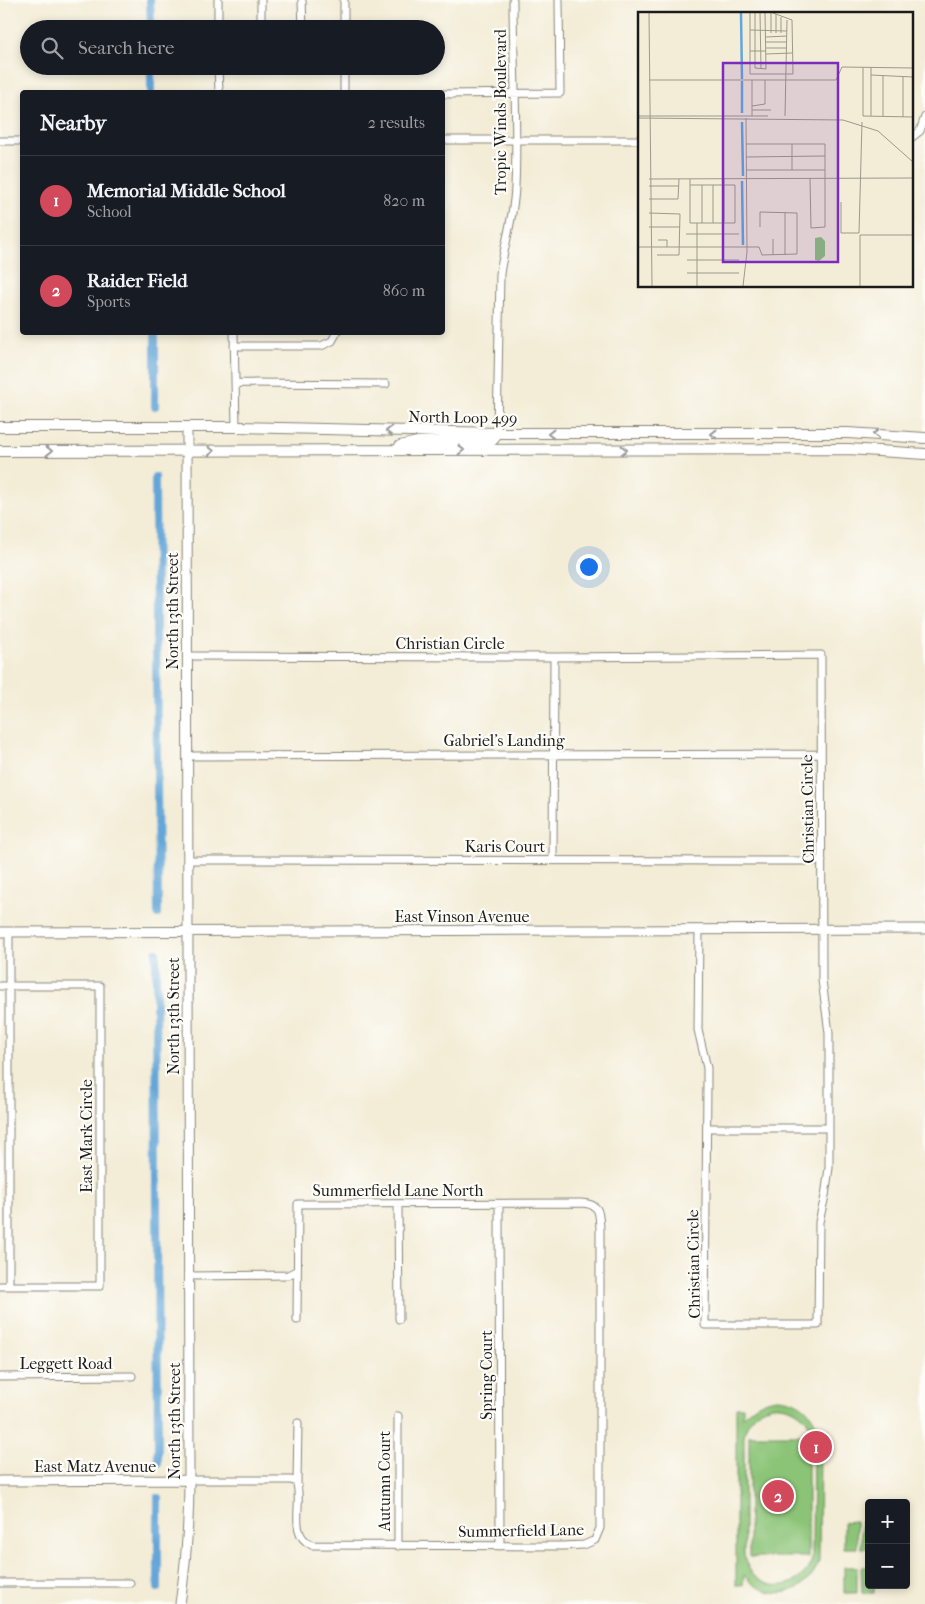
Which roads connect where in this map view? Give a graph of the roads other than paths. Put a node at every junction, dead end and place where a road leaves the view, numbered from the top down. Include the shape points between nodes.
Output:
1 (218, 0) edge
2 (261, 0) edge
3 (302, 0) edge
4 (344, 0) edge
5 (513, 0) edge
6 (559, 0) edge
7 (218, 20) edge
8 (261, 20) edge
9 (303, 20) edge
10 (344, 20) edge
11 (218, 75) edge
12 (344, 75) edge
13 (218, 90) edge
14 (344, 90) edge
15 (514, 93) junction
16 (445, 94) edge
17 (925, 117) edge
18 (912, 137) edge
19 (20, 140) edge
20 (445, 140) edge
21 (515, 140) junction
22 (638, 140) edge
23 (0, 141) edge
24 (234, 335) edge
25 (335, 335) edge
26 (234, 346) junction
27 (234, 383) junction
28 (386, 384) dead end
29 (0, 427) edge
30 (187, 427) junction
31 (236, 427) junction
32 (498, 433) junction
33 (925, 438) edge
34 (0, 451) edge
35 (377, 451) junction
36 (188, 452) junction
37 (925, 454) edge
38 (188, 656) junction
39 (554, 657) junction
40 (553, 754) junction
41 (820, 754) junction
42 (187, 756) junction
43 (188, 860) junction
44 (553, 860) junction
45 (822, 861) junction
46 (925, 929) edge
47 (699, 930) junction
48 (822, 930) junction
49 (5, 932) edge
50 (188, 932) junction
51 (0, 986) edge
52 (10, 986) junction
53 (707, 1128) junction
54 (829, 1128) junction
55 (398, 1204) junction
56 (499, 1204) junction
57 (296, 1271) junction
58 (189, 1276) junction
59 (0, 1286) edge
60 (9, 1286) junction
61 (399, 1319) dead end
62 (297, 1320) dead end
63 (132, 1376) dead end
64 (0, 1377) edge
65 (398, 1416) dead end
66 (298, 1423) dead end
67 (189, 1480) junction
68 (0, 1481) edge
69 (297, 1483) junction
70 (398, 1546) junction
71 (500, 1546) junction
72 (0, 1583) edge
73 (130, 1583) dead end
74 (180, 1604) edge

1 - 7 street
2 - 8 street
3 - 9 street
4 - 10 street
5 - 15 street, Tropic Winds Boulevard
6 - 15 street via 560,93
11 - 13 street
12 - 14 street
15 - 16 street
15 - 21 street, Tropic Winds Boulevard
17 - 18 street via 920,131
19 - 23 street
20 - 21 street
21 - 22 street
21 - 32 street, Tropic Winds Boulevard via 513,207 500,274
24 - 26 street
25 - 26 street via 332,341 321,346
26 - 27 street
27 - 28 street
27 - 31 street
29 - 30 main road, North Loop 499
30 - 31 main road, North Loop 499
30 - 36 street, North 13th Street
32 -> 31 main road, North Loop 499
33 -> 32 main road, North Loop 499 via 848,433
32 - 35 main road via 493,440 418,442
34 -> 36 main road, North Loop 499
36 -> 35 main road, North Loop 499
35 -> 37 main road, North Loop 499 via 848,449
36 - 38 street, North 13th Street
38 - 39 street, Christian Circle
38 - 42 street, North 13th Street
39 - 40 street
39 - 41 street, Christian Circle via 821,655
40 - 41 street, Gabriel's Landing
40 - 42 street, Gabriel's Landing
40 - 44 street
41 - 45 street, Christian Circle
42 - 43 street, North 13th Street
43 - 44 street, Karis Court
43 - 50 street, North 13th Street
44 - 45 street, Karis Court
45 - 48 street, Christian Circle
46 - 48 street, East Vinson Avenue
47 - 48 street, East Vinson Avenue
47 - 50 street, East Vinson Avenue
47 - 53 street via 698,1030 707,1068
48 - 54 street, Christian Circle via 822,980 829,1033
49 - 50 street, East Vinson Avenue
49 - 52 street
50 - 58 street, North 13th Street
51 - 52 street
52 - 60 street
52 - 60 street, East Mark Circle via 100,986 100,1286
53 - 54 street
53 - 54 street, Christian Circle via 705,1325 818,1325 819,1222 829,1168
55 - 56 street, Summerfield Lane North
55 - 57 street, Summerfield Lane North via 298,1204
55 - 61 street
56 - 71 street, Spring Court
56 - 71 street, Summerfield Lane via 587,1203 598,1210 601,1397 600,1528 595,1540 584,1545
57 - 58 street via 288,1275
57 - 62 street
58 - 67 street, North 13th Street
59 - 60 street
63 - 64 street, Leggett Road
65 - 70 street, Autumn Court
66 - 69 street
67 - 68 street, East Matz Avenue
67 - 69 street via 290,1480
67 - 74 street, North 13th Street via 186,1560
69 - 70 street, Summerfield Lane via 299,1532 306,1543 319,1546
70 - 71 street, Summerfield Lane
72 - 73 street

